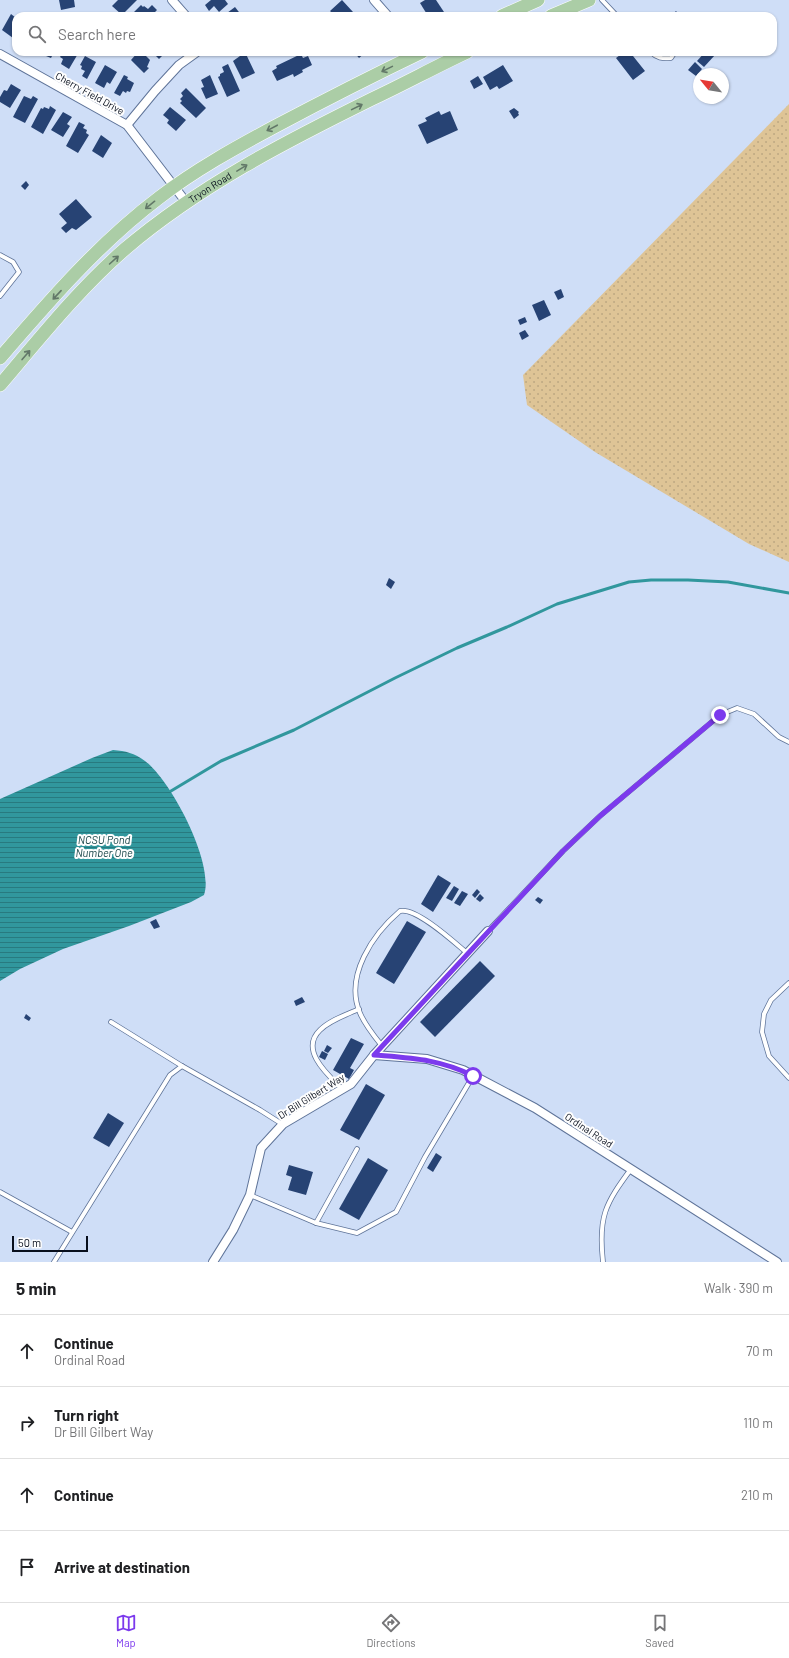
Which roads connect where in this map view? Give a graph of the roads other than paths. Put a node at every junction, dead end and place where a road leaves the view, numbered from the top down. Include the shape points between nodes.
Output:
1 (172, 0) edge
2 (374, 0) edge
3 (538, 0) edge
4 (589, 0) edge
5 (602, 0) edge
6 (182, 12) edge
7 (384, 12) edge
8 (511, 12) edge
9 (560, 12) edge
10 (612, 12) edge
11 (0, 54) edge
12 (191, 56) edge
13 (410, 56) edge
14 (459, 56) edge
15 (655, 56) edge
16 (672, 56) edge
17 (127, 125) junction
18 (174, 186) junction
19 (186, 202) junction
20 (0, 255) edge
21 (0, 296) edge
22 (2, 353) edge
23 (0, 384) edge
24 (789, 742) edge
25 (488, 931) joint
26 (467, 953) junction
27 (789, 983) edge
28 (784, 988) junction
29 (789, 991) edge
30 (359, 1009) junction
31 (111, 1022) dead end
32 (382, 1046) junction
33 (374, 1055) junction
34 (182, 1066) junction
35 (473, 1076) junction
36 (789, 1078) edge
37 (342, 1089) junction
38 (283, 1124) junction
39 (356, 1149) dead end
40 (631, 1169) junction
41 (0, 1192) edge
42 (250, 1195) junction
43 (316, 1223) junction
44 (72, 1232) junction
45 (54, 1262) edge
46 (213, 1262) edge
47 (603, 1262) edge
48 (777, 1262) edge

1 - 6 street
2 - 7 street
3 - 8 main road
4 - 9 main road
5 - 10 lane
11 - 17 street, Cherry Field Drive
12 - 17 street via 154,91
13 -> 18 main road, Tryon Road via 248,141
19 -> 14 main road, Tryon Road via 258,158
15 - 16 lane via 664,59
17 - 18 street, Cherry Field Drive
18 - 19 street, Cherry Field Drive
18 -> 22 main road, Tryon Road via 138,214 94,256
23 -> 19 main road, Tryon Road via 90,283 124,250
20 - 21 lane via 13,262 19,272
24 - 25 lane via 779,737 754,714 736,708 720,715 600,816 563,851
25 - 26 street, Dr Bill Gilbert Way
26 - 30 lane via 421,917 409,911 400,911 381,928 361,965 355,983
26 - 32 street, Dr Bill Gilbert Way
27 - 28 lane
28 - 29 lane
28 - 36 lane via 771,1000 764,1014 762,1032 768,1056
30 - 32 lane via 367,1026
30 - 37 lane via 320,1029 313,1041 313,1053 318,1063
31 - 34 lane
32 - 33 street, Dr Bill Gilbert Way
33 - 35 street, Ordinal Road via 427,1059
33 - 37 street, Dr Bill Gilbert Way via 351,1084
34 - 38 lane
34 - 44 lane via 170,1075
35 - 40 street, Ordinal Road via 535,1108
35 - 43 lane via 396,1212 357,1233
37 - 38 street, Dr Bill Gilbert Way
38 - 42 street, Dr Bill Gilbert Way via 261,1148
39 - 43 lane
40 - 47 lane via 612,1195 603,1217 600,1239
40 - 48 street, Ordinal Road
41 - 44 lane
42 - 43 lane
42 - 46 street, Dr Bill Gilbert Way via 233,1230
44 - 45 lane

